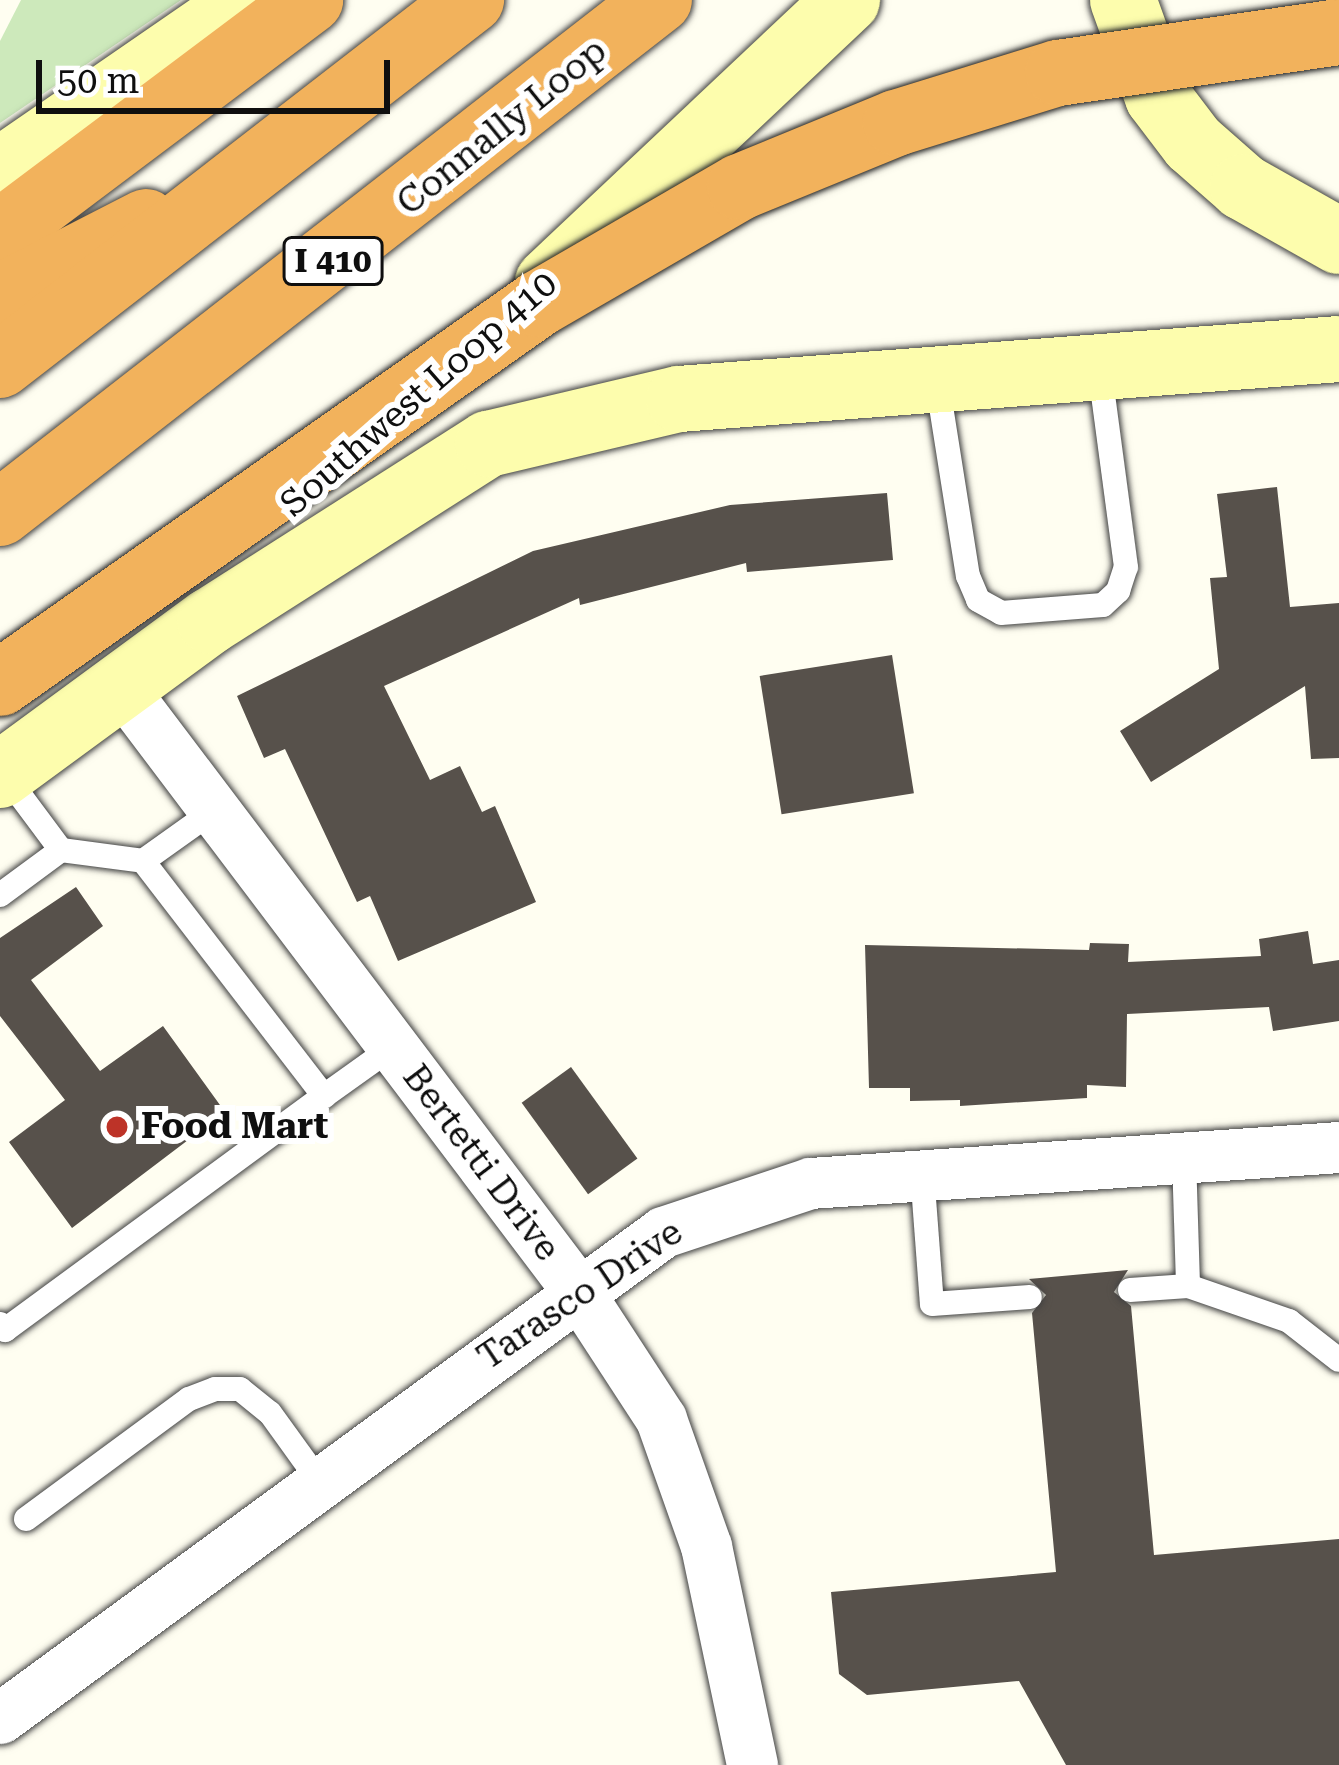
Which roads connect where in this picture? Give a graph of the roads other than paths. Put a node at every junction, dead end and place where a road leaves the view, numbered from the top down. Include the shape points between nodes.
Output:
1 (248, 0) edge
2 (310, 0) edge
3 (471, 0) edge
4 (659, 0) edge
5 (848, 0) edge
6 (1123, 0) edge
7 (1339, 32) edge
8 (0, 172) edge
9 (247, 177) junction
10 (0, 233) edge
11 (1339, 241) edge
12 (0, 297) edge
13 (1339, 349) edge
14 (0, 365) edge
15 (1100, 369) junction
16 (937, 380) junction
17 (0, 513) edge
18 (0, 683) edge
19 (119, 684) junction
20 (2, 773) edge
21 (216, 809) junction
22 (61, 850) junction
23 (143, 861) junction
24 (0, 896) edge
25 (394, 1046) junction
26 (324, 1096) junction
27 (1339, 1147) edge
28 (1184, 1156) junction
29 (922, 1172) junction
30 (1188, 1286) junction
31 (577, 1290) junction
32 (1130, 1290) dead end
33 (1030, 1297) dead end
34 (0, 1324) edge
35 (1339, 1360) edge
36 (319, 1481) junction
37 (26, 1520) dead end
38 (0, 1718) edge
39 (752, 1765) edge

1 - 8 main road
2 - 10 highway
3 - 9 highway
4 - 17 highway, Connally Loop / I 410
5 - 19 main road, Southwest Loop 410 via 422,397 121,642 113,654
6 - 11 main road via 1158,97 1193,143 1243,187
7 - 18 highway, bridge via 1058,73 896,123 740,187 538,304
9 - 12 highway
9 - 14 highway
13 - 15 main road
15 - 16 main road
15 - 16 lane via 1126,567 1118,591 1103,605 1001,613 978,600
16 - 19 main road via 679,399 488,444
19 - 20 main road
19 - 21 street, Bertetti Drive
20 - 22 lane
21 - 23 lane
21 - 25 street, Bertetti Drive
22 - 23 lane
22 - 24 lane
23 - 26 lane
25 - 26 lane
25 - 31 street, Bertetti Drive
26 - 34 lane via 5,1330
27 - 28 street, Tarasco Drive
28 - 29 street, Tarasco Drive
28 - 30 lane
29 - 31 street, Tarasco Drive via 810,1183 727,1205 663,1232
29 - 33 lane via 932,1304
30 - 32 lane
30 - 35 lane via 1288,1321
31 - 36 street, Tarasco Drive
31 - 39 street, Bertetti Drive via 681,1460
36 - 37 lane via 270,1413 240,1389 215,1389 188,1400
36 - 38 street, Tarasco Drive

